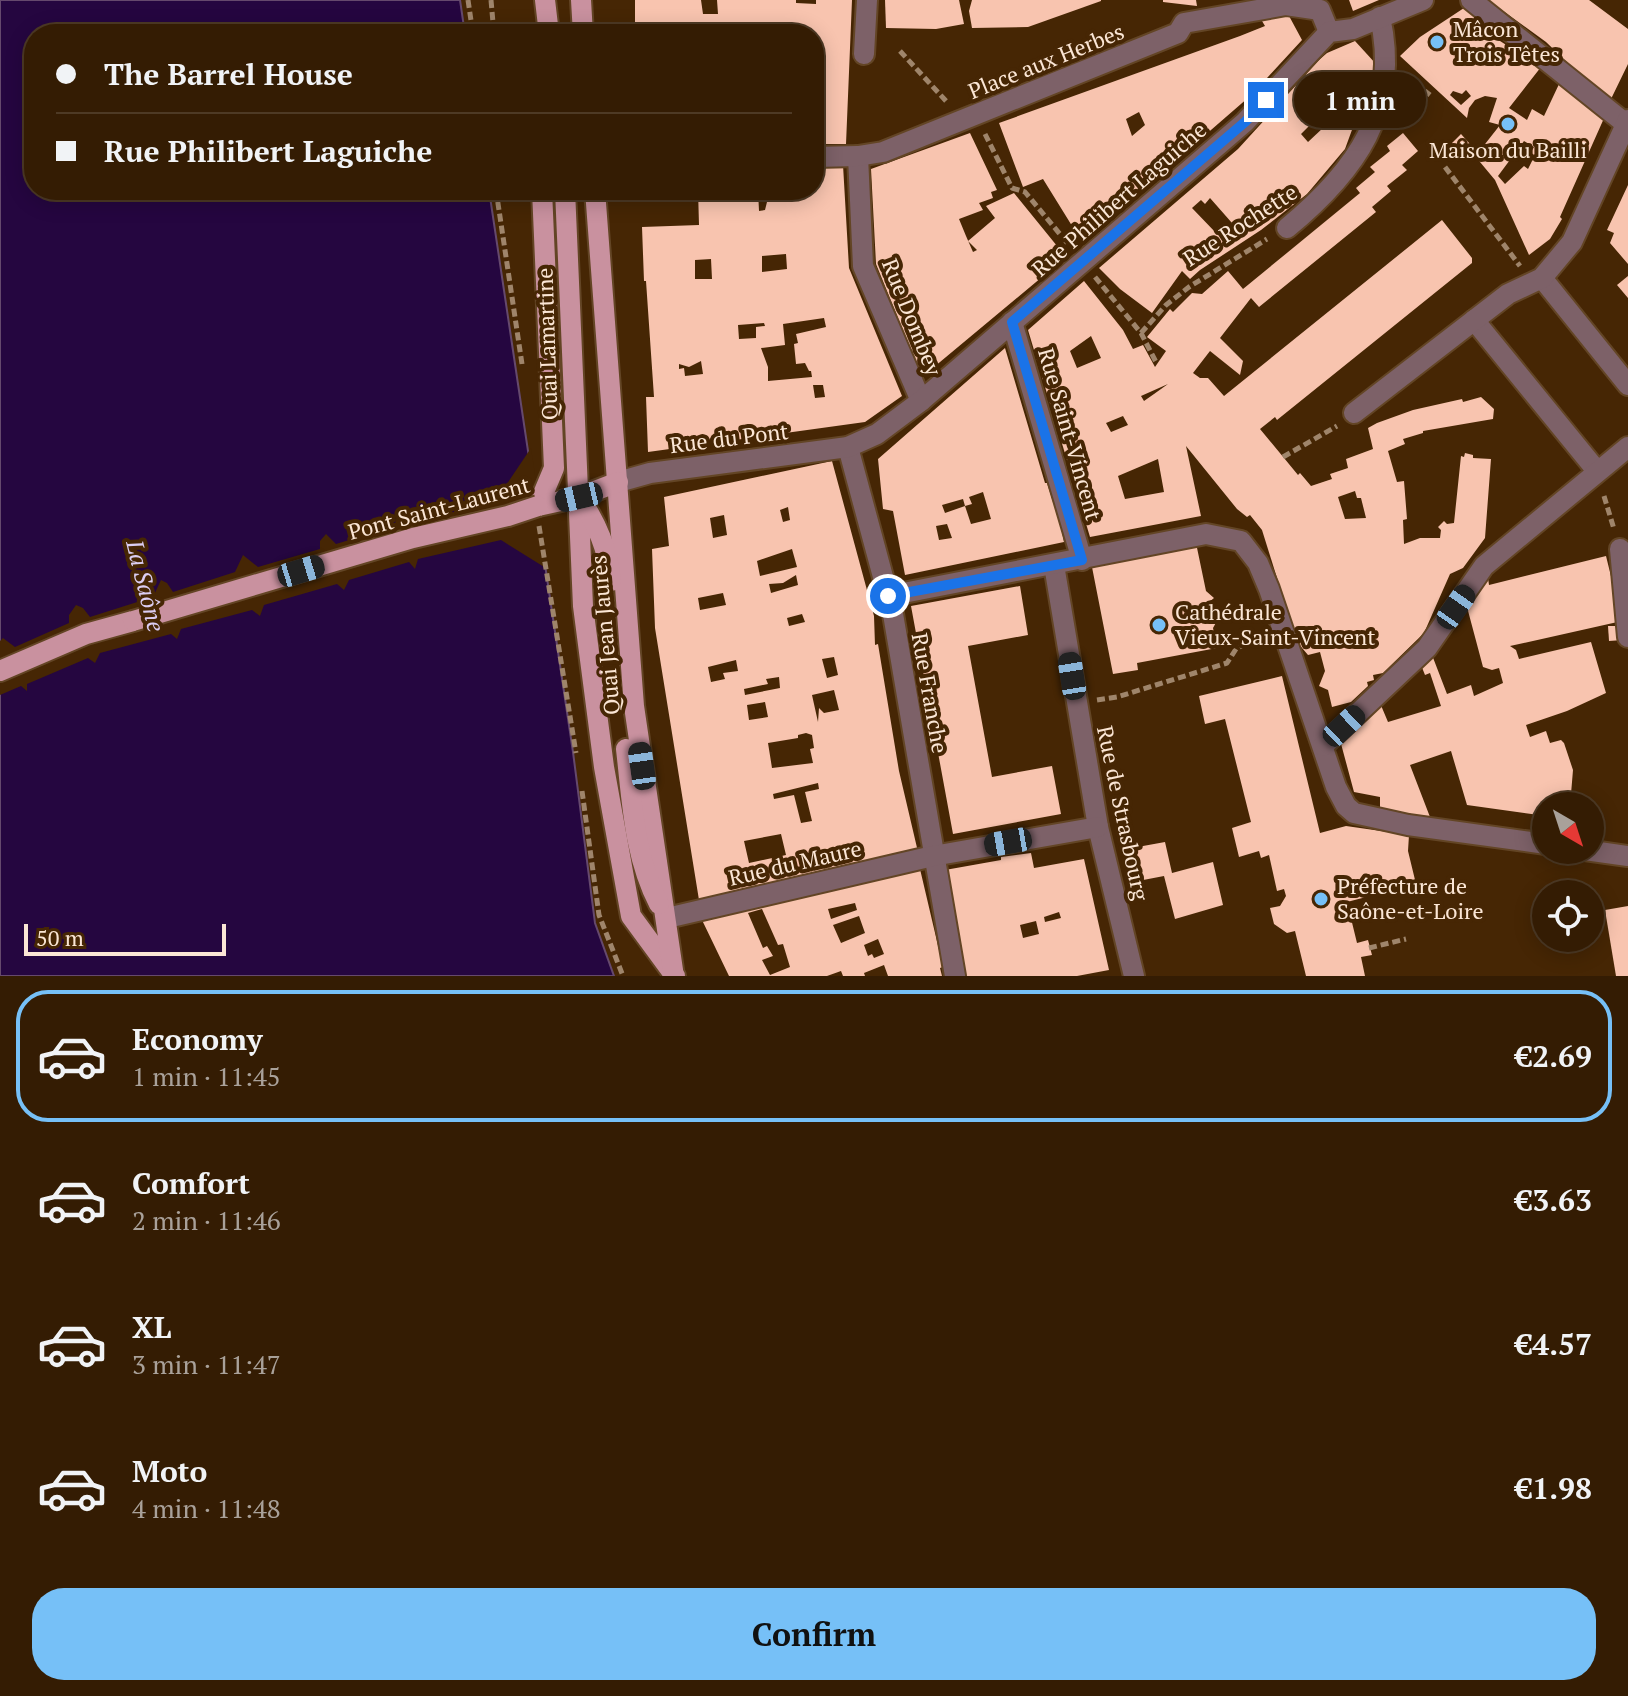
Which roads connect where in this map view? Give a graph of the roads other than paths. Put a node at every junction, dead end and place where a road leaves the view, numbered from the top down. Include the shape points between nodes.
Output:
1 (542, 0) edge
2 (581, 0) edge
3 (867, 0) edge
4 (1423, 0) edge
5 (1471, 0) edge
6 (1380, 17) junction
7 (540, 24) edge
8 (547, 24) edge
9 (582, 24) edge
10 (1329, 32) junction
11 (864, 54) dead end
12 (1627, 122) edge
13 (858, 156) junction
14 (824, 157) edge
15 (542, 200) edge
16 (565, 200) edge
17 (596, 200) edge
18 (1287, 228) road end
19 (1537, 281) junction
20 (1474, 320) junction
21 (1012, 322) junction
22 (1628, 385) edge
23 (921, 401) junction
24 (1354, 413) road end
25 (848, 447) junction
26 (1628, 447) edge
27 (1597, 471) junction
28 (618, 482) junction
29 (579, 497) junction
30 (538, 506) junction
31 (1620, 549) road end
32 (1082, 560) junction
33 (1054, 565) junction
34 (888, 596) junction
35 (1628, 637) edge
36 (0, 671) edge
37 (1323, 746) junction
38 (1098, 827) junction
39 (1532, 842) edge
40 (1604, 853) edge
41 (933, 856) junction
42 (1628, 856) edge
43 (667, 918) junction
44 (674, 974) edge
45 (955, 976) edge
46 (1134, 976) edge

1 - 7 main road
1 - 8 main road
2 - 9 main road
3 - 11 street
4 - 6 street
5 - 12 street
6 - 10 street
6 - 18 street, Rue Rochette via 1387,66 1366,140 1318,202
10 - 13 street, Place aux Herbes via 1320,10 1286,5 1184,23 1178,33 883,152
10 - 21 street, Rue Philibert Laguiche via 1245,122
12 - 19 street via 1572,242
13 - 14 street, Place aux Herbes
13 - 23 street, Rue Dombey via 863,266
15 - 30 main road via 554,468
16 - 29 main road, Quai Lamartine
17 - 28 main road
19 - 20 street via 1508,294
19 - 22 street
20 - 24 street
20 - 27 street
21 - 23 street, Rue Philibert Laguiche
21 - 32 street, Rue Saint-Vincent
23 - 25 street, Rue Philibert Laguiche via 877,434
25 - 28 street, Rue du Pont via 650,473
25 - 34 street, Rue Franche
26 - 27 street
27 - 37 street via 1484,566 1427,648
28 - 29 main road, Pont Saint-Laurent
28 - 43 main road, Quai Jean Jaurès via 634,706
29 - 30 main road, Pont Saint-Laurent
29 - 43 main road via 596,522 609,558 636,830 646,879
29 - 44 main road, Quai Jean Jaurès via 583,606 631,916
30 - 36 main road, Pont Saint-Laurent, bridge via 86,634
31 - 35 street
32 - 33 street
32 - 37 street via 1206,534 1241,541 1258,563
33 - 34 street
33 - 38 street, Rue de Strasbourg
34 - 41 street, Rue Franche
37 - 39 street via 1346,806 1354,813
38 - 41 street, Rue du Maure
38 - 46 street, Rue de Strasbourg
40 - 42 street
41 - 43 street, Rue du Maure
41 - 45 street, Rue Franche
43 - 44 main road, Quai Jean Jaurès

